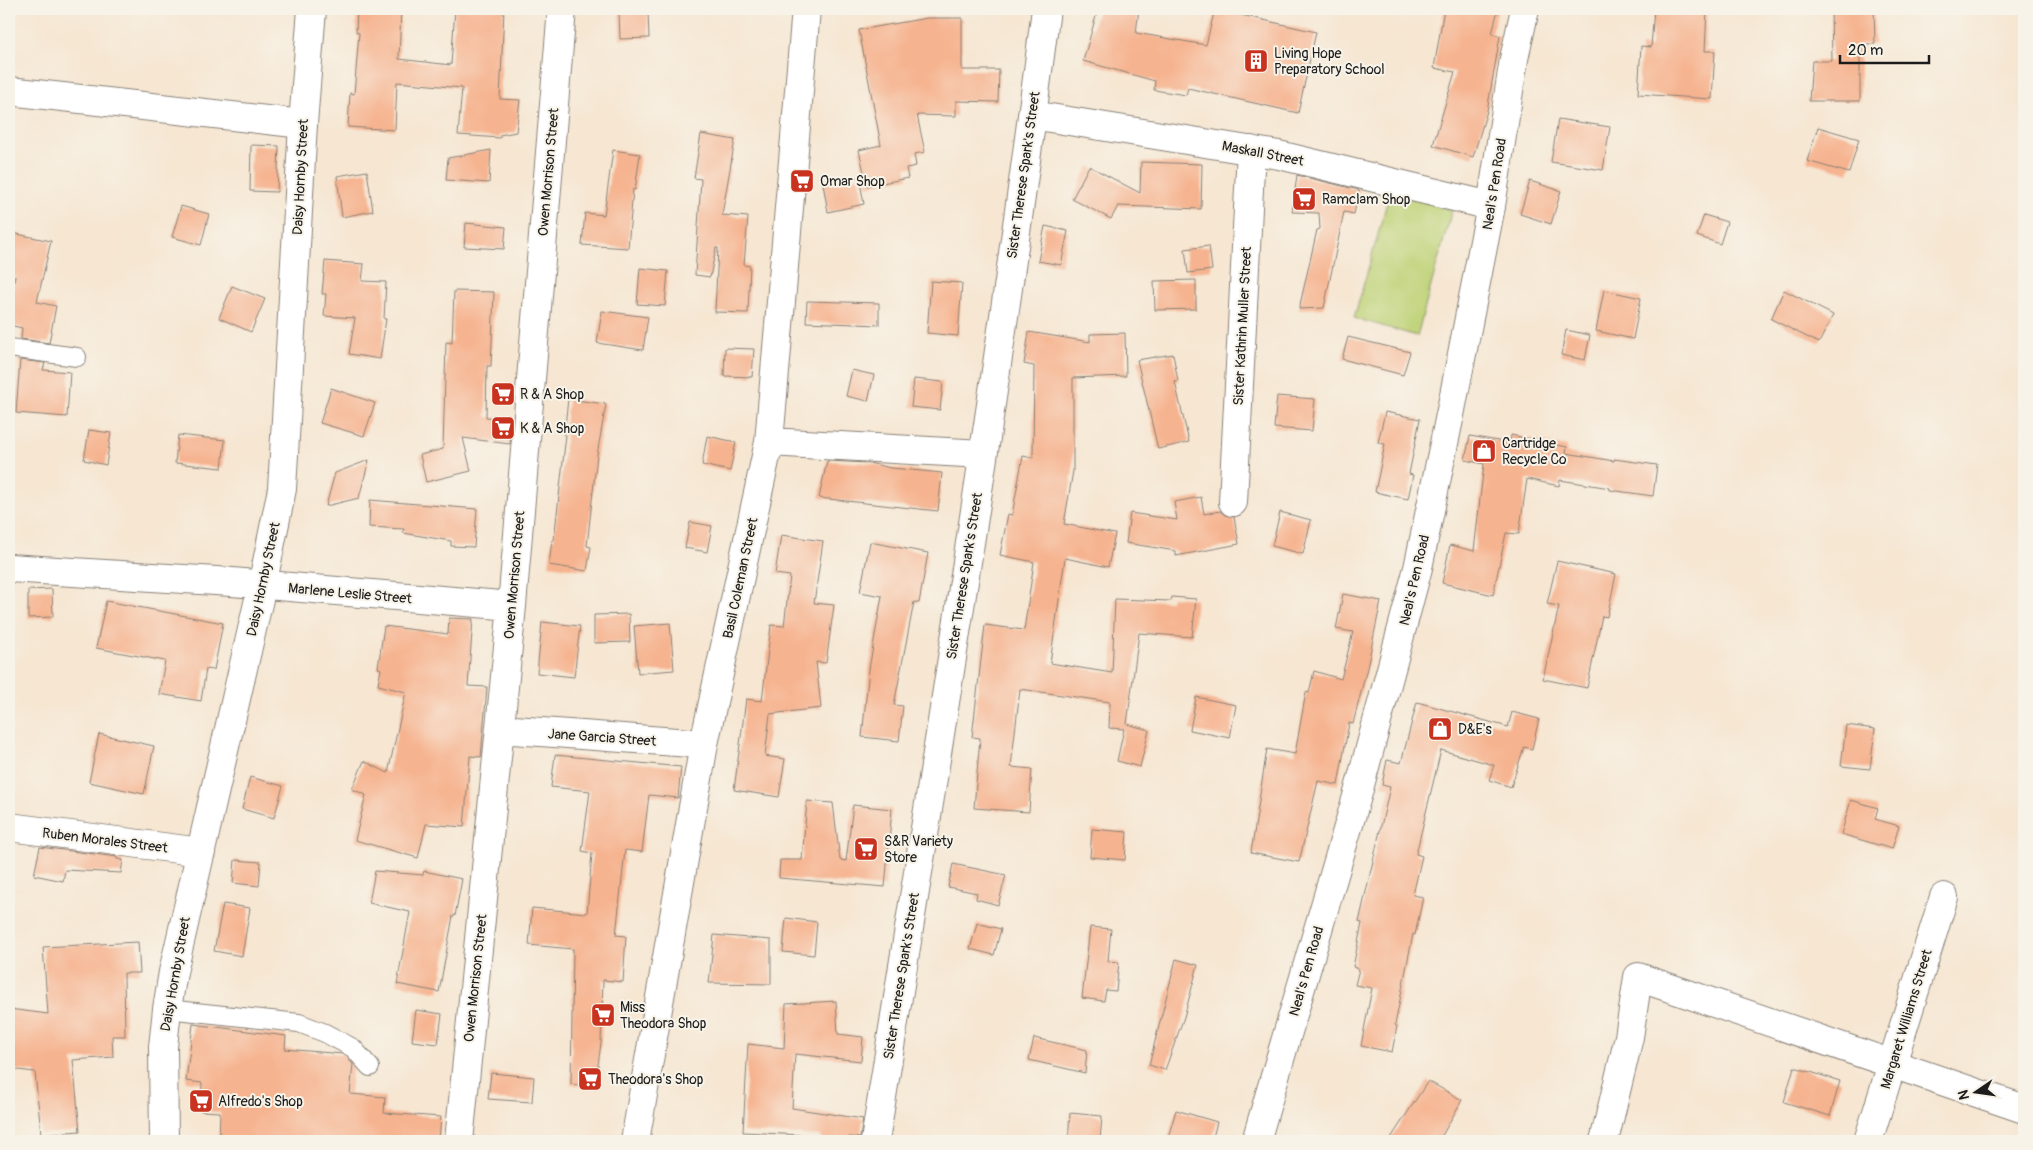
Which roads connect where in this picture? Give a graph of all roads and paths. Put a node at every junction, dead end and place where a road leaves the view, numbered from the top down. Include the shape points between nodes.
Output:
1 (312, 9) edge
2 (562, 9) edge
3 (806, 9) edge
4 (1046, 9) edge
5 (1525, 9) edge
6 (9, 91) edge
7 (1032, 115) junction
8 (303, 124) junction
9 (1251, 150) junction
10 (1491, 206) junction
11 (9, 348) edge
12 (77, 357) dead end
13 (769, 442) junction
14 (983, 454) junction
15 (1233, 502) dead end
16 (9, 568) edge
17 (262, 586) junction
18 (512, 606) junction
19 (500, 729) junction
20 (704, 744) junction
21 (9, 827) edge
22 (201, 852) junction
23 (1944, 897) dead end
24 (166, 1009) junction
25 (1892, 1064) junction
26 (370, 1067) dead end
27 (2024, 1109) edge
28 (164, 1141) edge
29 (459, 1141) edge
30 (635, 1141) edge
31 (875, 1141) edge
32 (1256, 1141) edge
33 (1604, 1141) edge
34 (1868, 1141) edge

1 - 8 street, Daisy Hornby Street
2 - 18 street, Owen Morrison Street
3 - 13 street, Basil Coleman Street
4 - 7 street, Sister Therese Spark's Street
5 - 10 street, Neal's Pen Road
6 - 8 street
7 - 9 street, Maskall Street
7 - 14 street, Sister Therese Spark's Street
8 - 17 street, Daisy Hornby Street via 282,489
9 - 10 street, Maskall Street
9 - 15 street, Sister Kathrin Muller Street
10 - 32 street, Neal's Pen Road via 1416,577 1358,793
11 - 12 lane
13 - 14 street
13 - 20 street, Basil Coleman Street
14 - 31 street, Sister Therese Spark's Street
16 - 17 street, Marlene Leslie Street
17 - 18 street, Marlene Leslie Street
17 - 22 street, Daisy Hornby Street
18 - 19 street, Owen Morrison Street
19 - 20 street, Jane Garcia Street
19 - 29 street, Owen Morrison Street
20 - 30 street, Basil Coleman Street
21 - 22 street, Ruben Morales Street
22 - 24 street, Daisy Hornby Street
23 - 25 street, Margaret Williams Street
24 - 26 lane via 299,1023 353,1048
24 - 28 street, Daisy Hornby Street
25 - 27 street
25 - 33 street via 1638,977 1629,1037
25 - 34 street, Margaret Williams Street

